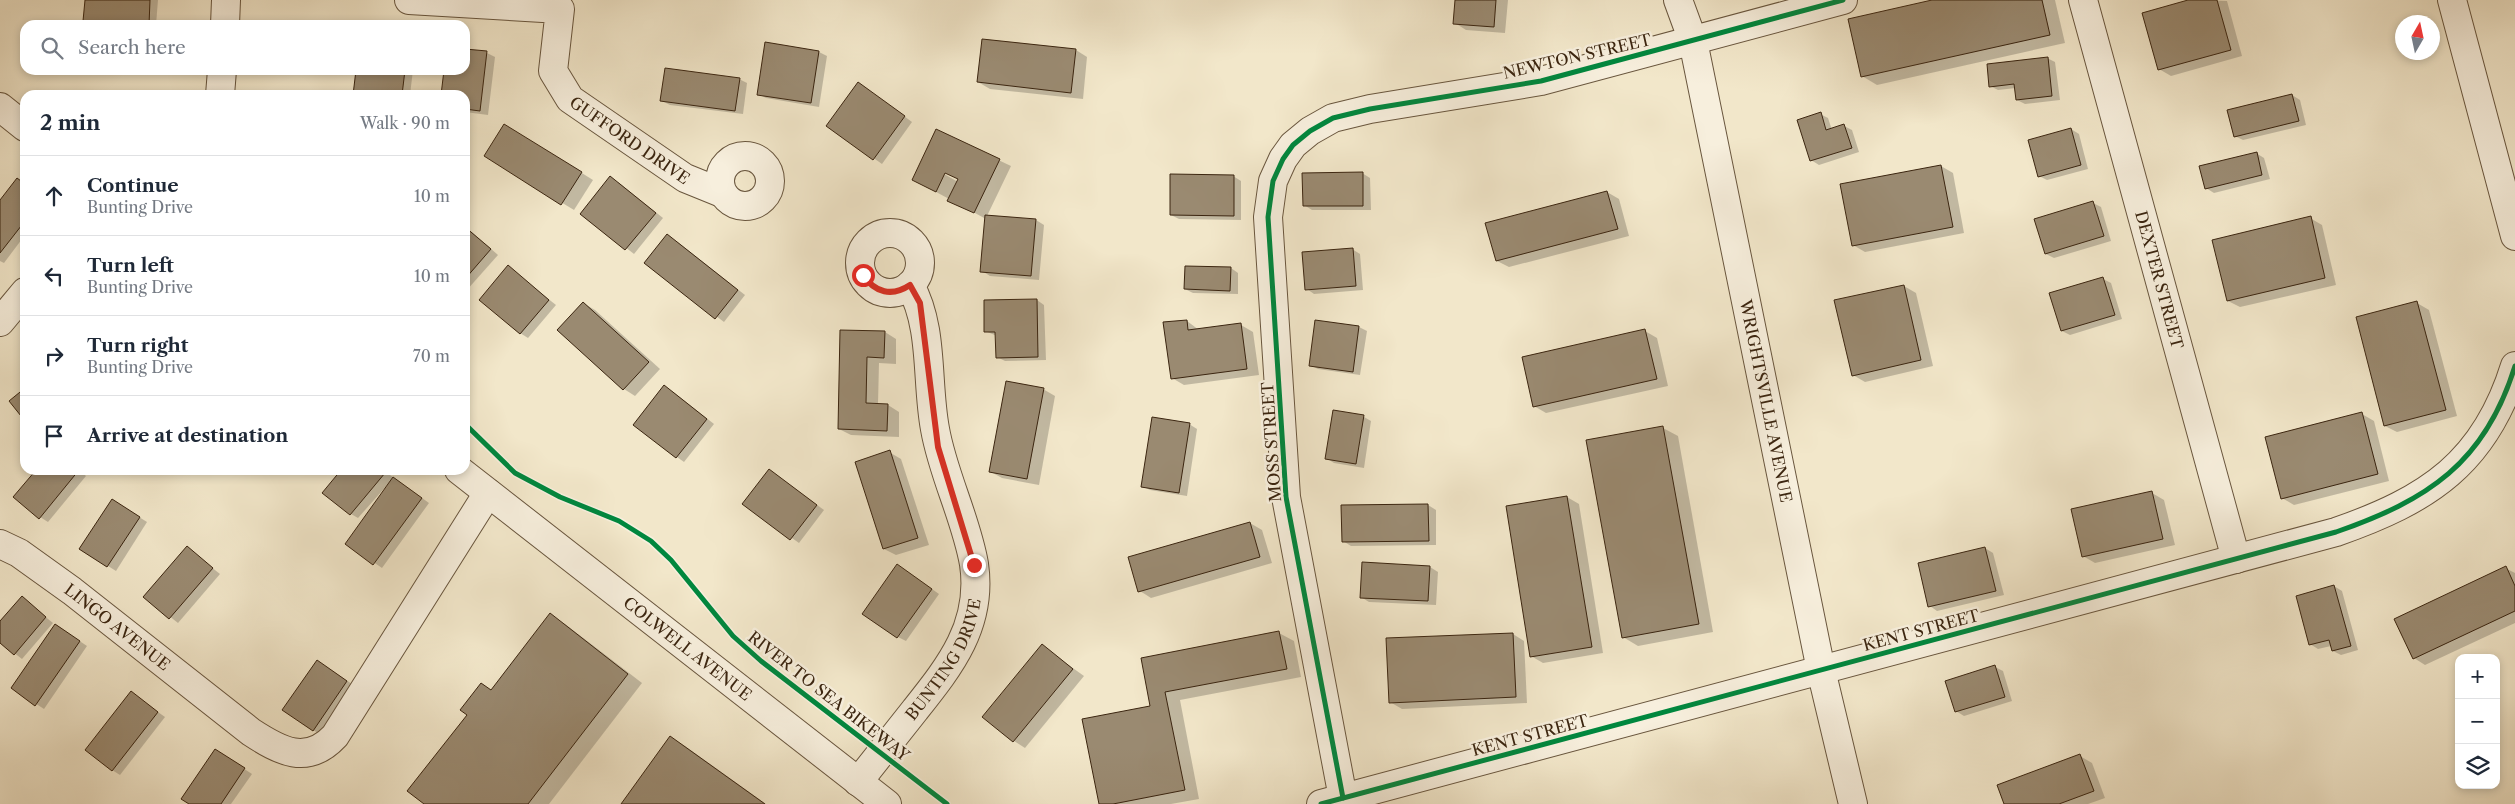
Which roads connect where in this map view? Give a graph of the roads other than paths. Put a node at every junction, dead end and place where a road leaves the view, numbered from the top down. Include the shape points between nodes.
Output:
1 (226, 0) edge
2 (409, 0) edge
3 (1678, 0) edge
4 (1843, 0) edge
5 (2083, 0) edge
6 (2452, 0) edge
7 (225, 20) edge
8 (1693, 41) junction
9 (222, 75) edge
10 (220, 90) edge
11 (0, 107) edge
12 (20, 123) edge
13 (1293, 145) joint
14 (722, 193) dead end
15 (2515, 236) edge
16 (910, 285) dead end
17 (20, 298) edge
18 (0, 322) edge
19 (2515, 366) edge
20 (465, 475) edge
21 (488, 493) junction
22 (0, 544) edge
23 (2236, 559) junction
24 (1821, 670) junction
25 (858, 782) junction
26 (1332, 801) edge
27 (886, 804) edge
28 (1854, 804) edge

1 - 7 street
2 - 14 street, GUFFORD DRIVE via 560,9 553,72 570,99 685,178
3 - 8 street, WRIGHTSVILLE AVENUE
4 - 8 street, NEWTON STREET
5 - 23 street, DEXTER STREET
6 - 15 street
8 - 13 street, NEWTON STREET via 1541,81 1333,118
8 - 24 street, WRIGHTSVILLE AVENUE
9 - 10 street
11 - 12 street
13 - 26 street, MOSS STREET via 1273,181 1268,217 1286,497
16 - 25 street, BUNTING DRIVE via 920,303 924,320 938,447 974,565 975,595 971,619 955,657
17 - 18 street
19 - 23 street, KENT STREET via 2508,390 2493,420 2460,464 2443,480 2405,505 2376,518
20 - 21 street, COLWELL AVENUE
21 - 22 street, LINGO AVENUE via 329,742 314,751 293,753 272,746 72,591 19,553
21 - 25 street, COLWELL AVENUE
23 - 24 street, KENT STREET
24 - 26 street, KENT STREET
24 - 28 street, WRIGHTSVILLE AVENUE
25 - 27 street, COLWELL AVENUE

